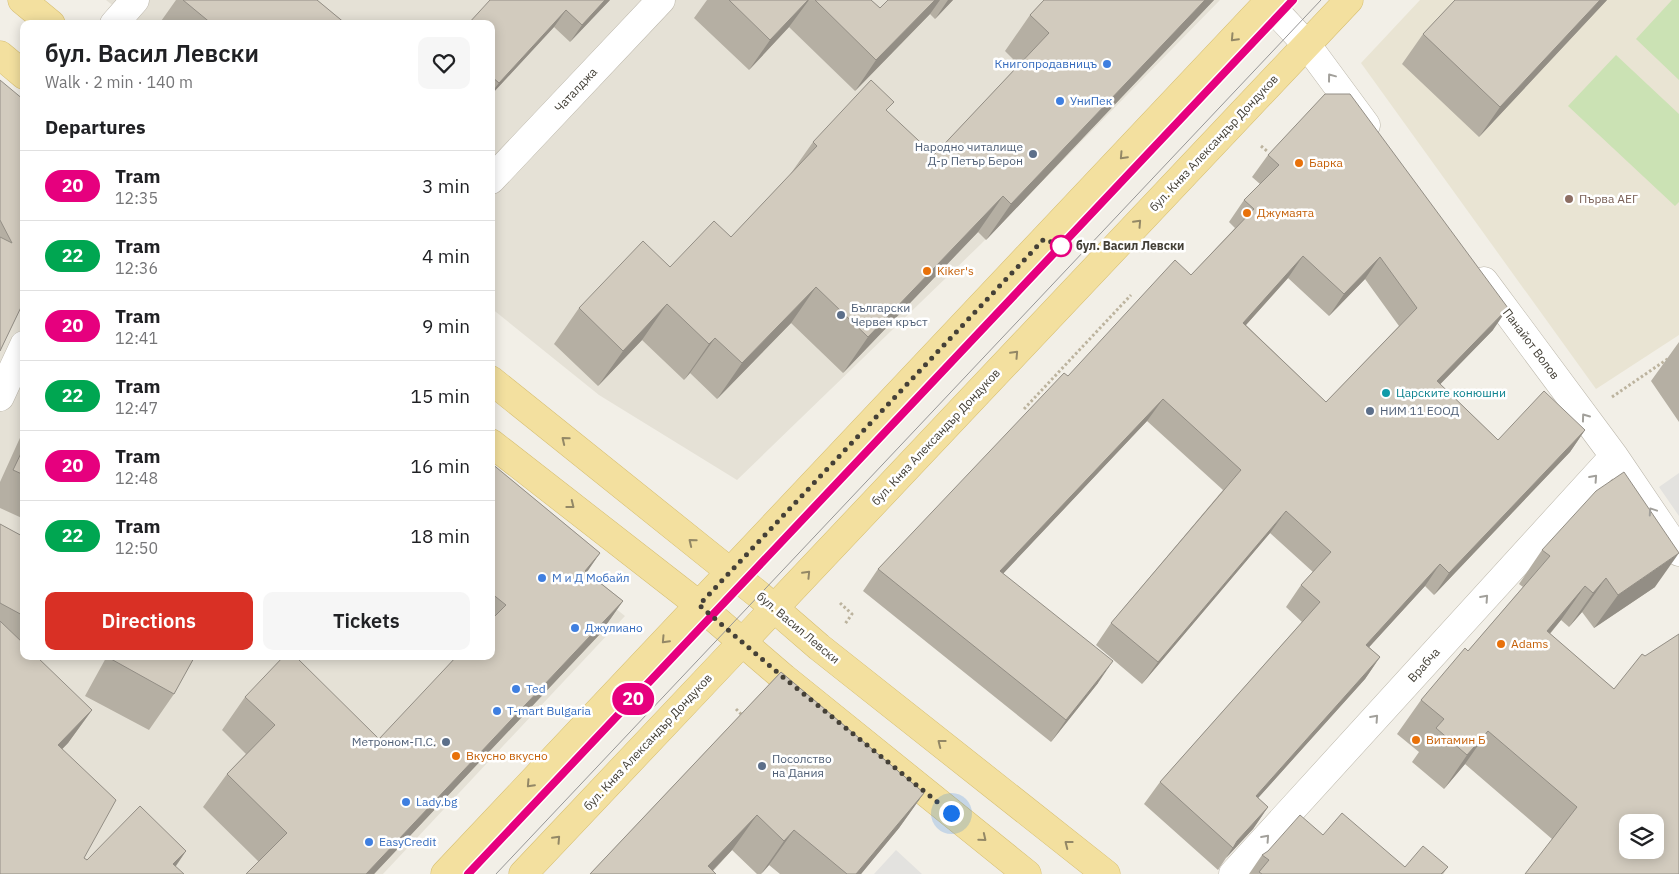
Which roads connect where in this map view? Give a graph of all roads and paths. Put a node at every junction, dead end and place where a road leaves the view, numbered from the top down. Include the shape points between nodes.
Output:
1 (22, 0) edge
2 (135, 0) edge
3 (660, 0) edge
4 (1349, 0) edge
5 (1268, 1) edge
6 (46, 20) edge
7 (118, 20) edge
8 (1307, 45) junction
9 (0, 55) edge
10 (20, 71) edge
11 (1380, 143) edge
12 (1261, 146) dead end
13 (1267, 151) dead end
14 (495, 176) edge
15 (1468, 260) edge
16 (1131, 295) dead end
17 (20, 354) edge
18 (1672, 356) dead end
19 (495, 383) edge
20 (0, 397) edge
21 (1024, 409) dead end
22 (1585, 417) junction
23 (495, 446) edge
24 (1614, 456) junction
25 (1679, 552) edge
26 (730, 573) junction
27 (840, 603) dead end
28 (699, 605) junction
29 (773, 609) junction
30 (845, 624) dead end
31 (742, 642) junction
32 (736, 708) dead end
33 (741, 714) edge
34 (445, 874) edge
35 (523, 874) edge
36 (1027, 874) edge
37 (1106, 874) edge
38 (1233, 874) edge

1 - 6 main road
2 - 7 street
3 - 14 street, Чаталджа
4 - 8 main road, бул. Княз Александър Дондуков
5 - 8 street
5 -> 26 main road
11 -> 8 street
29 -> 8 main road, бул. Княз Александър Дондуков
9 - 10 main road
12 - 13 path
15 - 22 street, Панайот Волов
16 - 21 path
17 - 20 street
18 - 22 path
26 -> 19 main road, бул. Васил Левски
24 -> 22 street, Панайот Волов
23 -> 28 main road
25 -> 24 street, Панайот Волов
38 -> 24 street, Врабча
26 - 28 main road
26 - 29 main road, бул. Васил Левски
27 - 30 path via 852,614
28 - 31 main road
28 -> 34 main road
29 - 31 main road, бул. Княз Александър Дондуков
37 -> 29 main road, бул. Васил Левски
35 -> 31 main road, бул. Княз Александър Дондуков
31 -> 36 main road
32 - 33 path

